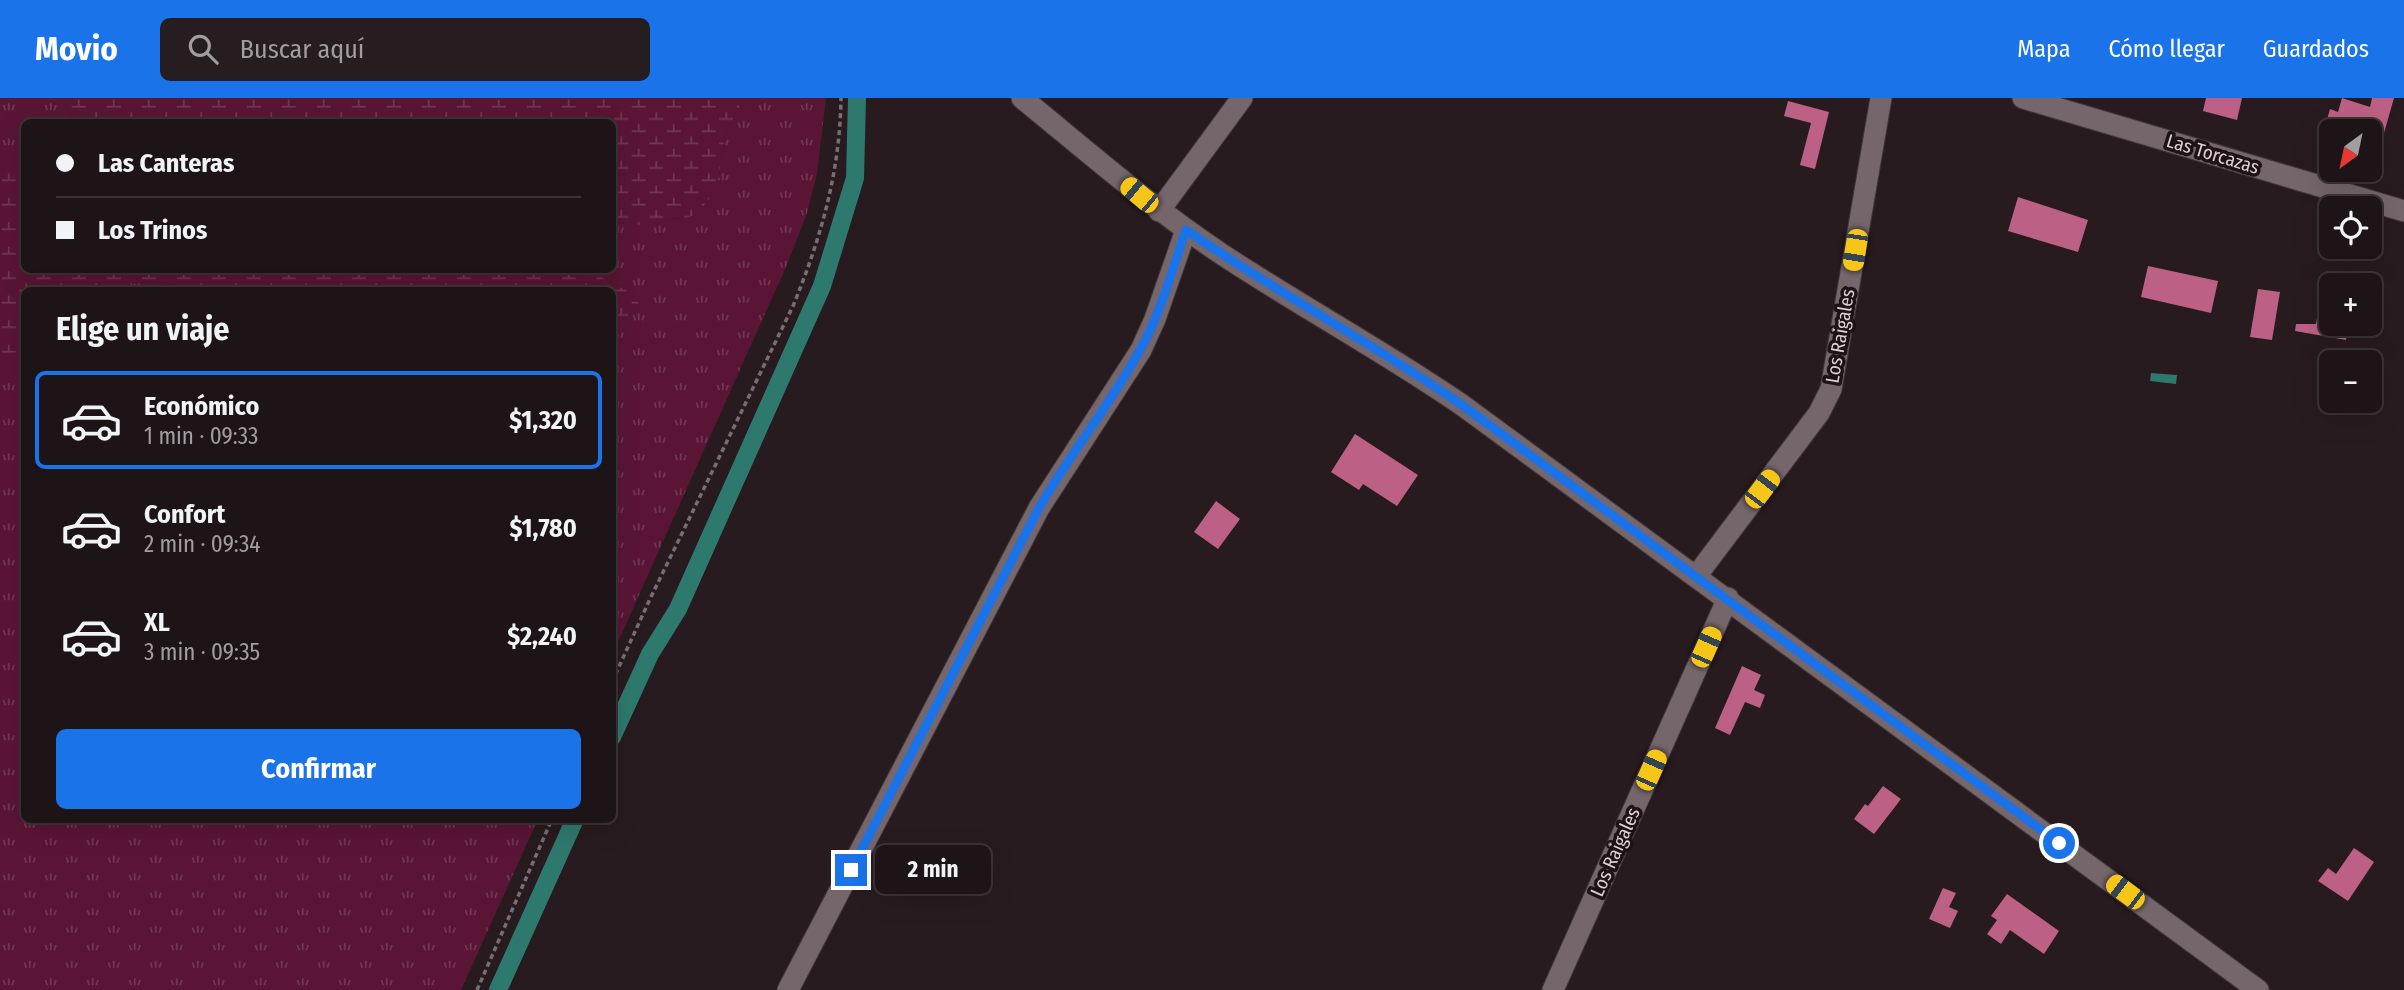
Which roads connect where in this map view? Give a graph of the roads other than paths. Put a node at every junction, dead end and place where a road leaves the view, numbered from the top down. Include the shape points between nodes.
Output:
1 (1022, 98) edge
2 (1242, 98) edge
3 (1881, 98) edge
4 (2023, 98) edge
5 (1159, 211) junction
6 (2404, 211) edge
7 (1186, 230) junction
8 (1697, 575) junction
9 (1728, 598) junction
10 (788, 990) edge
11 (1553, 990) edge
12 (2258, 990) edge

1 - 5 street
2 - 5 street
3 - 8 street, Los Raigales via 1831,389 1819,413
4 - 6 street, Las Torcazas
5 - 7 street
7 - 8 street via 1431,383
7 - 10 street via 1141,350 1039,508
8 - 9 street
9 - 11 street, Los Raigales
9 - 12 street

